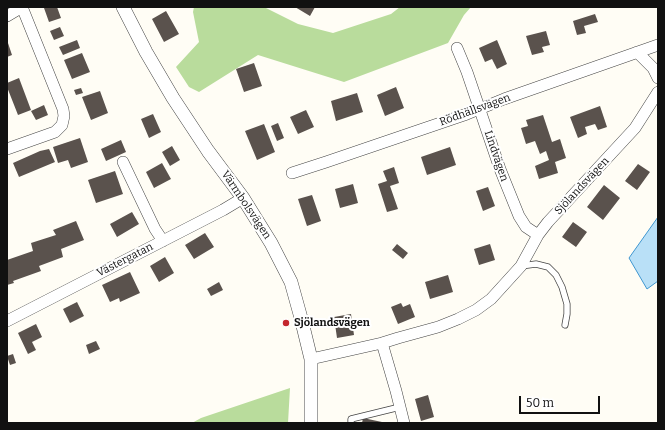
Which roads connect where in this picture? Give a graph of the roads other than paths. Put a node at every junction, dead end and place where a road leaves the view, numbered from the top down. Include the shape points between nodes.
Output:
1 (22, 7) edge
2 (123, 7) edge
3 (7, 16) edge
4 (658, 45) edge
5 (457, 48) dead end
6 (637, 52) junction
7 (658, 78) edge
8 (658, 92) edge
9 (479, 108) junction
10 (7, 149) edge
11 (123, 162) dead end
12 (292, 173) dead end
13 (243, 198) junction
14 (538, 236) junction
15 (163, 241) junction
16 (521, 266) junction
17 (7, 321) edge
18 (565, 325) dead end
19 (382, 344) junction
20 (311, 359) junction
21 (400, 407) junction
22 (311, 423) edge
23 (351, 423) edge
24 (404, 423) edge

1 - 3 street
1 - 10 street via 64,116 62,125 55,132
2 - 13 street, Värmbolsvägen via 173,98
4 - 6 street, Rödhällsvägen
5 - 9 street, Lindvägen
6 - 7 street via 653,68
6 - 9 street, Rödhällsvägen
8 - 14 street, Sjölandsvägen via 635,128
9 - 12 street, Rödhällsvägen
9 - 14 street, Lindvägen via 518,216 526,227
11 - 15 street
13 - 15 street, Västergatan
13 - 20 street, Värmbolsvägen via 291,282
14 - 16 street, Sjölandsvägen
15 - 17 street, Västergatan
16 - 18 lane via 536,264 548,267 556,275 567,304
16 - 19 street, Sjölandsvägen via 476,310 445,324
19 - 20 street, Sjölandsvägen
19 - 21 street
20 - 22 street, Värmbolsvägen
21 - 23 lane via 351,418
21 - 24 street

